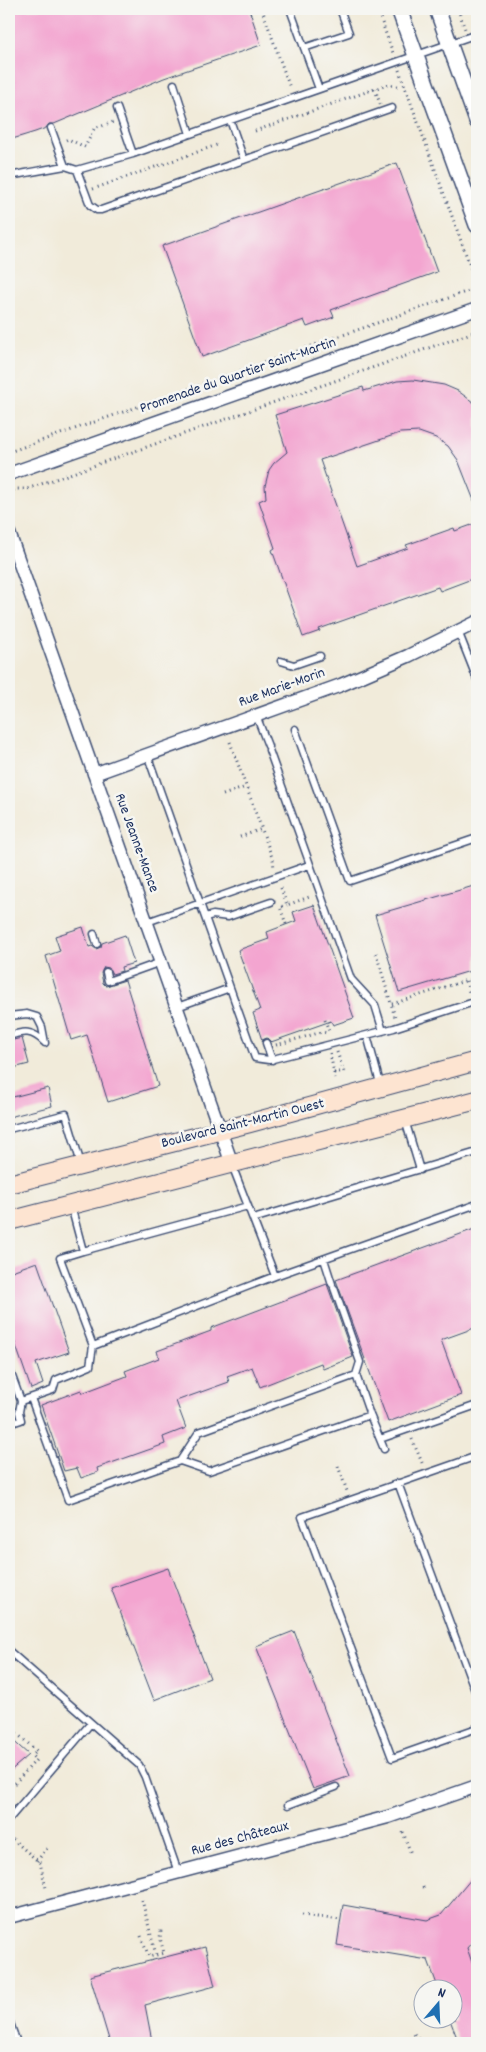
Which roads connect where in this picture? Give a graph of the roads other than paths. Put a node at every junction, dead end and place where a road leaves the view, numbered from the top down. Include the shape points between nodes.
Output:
1 (290, 9) edge
2 (340, 9) edge
3 (399, 9) edge
4 (437, 9) edge
5 (477, 34) edge
6 (450, 43) junction
7 (304, 48) junction
8 (416, 55) junction
9 (174, 84) dead end
10 (319, 89) junction
11 (117, 108) dead end
12 (392, 108) dead end
13 (230, 120) junction
14 (477, 120) edge
15 (51, 128) dead end
16 (190, 134) junction
17 (133, 154) junction
18 (244, 160) junction
19 (65, 166) junction
20 (77, 170) junction
21 (9, 176) edge
22 (477, 224) edge
23 (477, 309) edge
24 (9, 474) edge
25 (9, 533) edge
26 (477, 622) edge
27 (458, 631) junction
28 (320, 656) dead end
29 (281, 661) dead end
30 (477, 679) edge
31 (256, 716) junction
32 (295, 729) dead end
33 (148, 754) junction
34 (94, 774) junction
35 (477, 838) edge
36 (309, 865) junction
37 (271, 902) dead end
38 (200, 903) junction
39 (205, 917) junction
40 (147, 922) junction
41 (94, 934) dead end
42 (97, 944) dead end
43 (162, 962) junction
44 (106, 972) dead end
45 (230, 988) junction
46 (477, 1001) edge
47 (177, 1007) junction
48 (9, 1016) edge
49 (383, 1031) junction
50 (367, 1035) junction
51 (9, 1036) edge
52 (266, 1043) dead end
53 (272, 1060) junction
54 (477, 1061) edge
55 (381, 1088) junction
56 (477, 1100) edge
57 (405, 1120) junction
58 (9, 1129) edge
59 (220, 1130) junction
60 (477, 1152) edge
61 (232, 1164) junction
62 (82, 1165) junction
63 (420, 1170) junction
64 (9, 1184) edge
65 (477, 1204) edge
66 (70, 1205) junction
67 (248, 1206) junction
68 (253, 1219) junction
69 (9, 1221) edge
70 (83, 1251) junction
71 (324, 1259) junction
72 (276, 1276) junction
73 (92, 1346) junction
74 (9, 1368) edge
75 (356, 1375) junction
76 (31, 1398) junction
77 (21, 1401) junction
78 (477, 1405) edge
79 (370, 1416) junction
80 (9, 1424) edge
81 (380, 1439) junction
82 (384, 1449) dead end
83 (477, 1456) edge
84 (180, 1461) junction
85 (398, 1483) junction
86 (9, 1651) edge
87 (477, 1696) edge
88 (91, 1723) junction
89 (477, 1728) edge
90 (477, 1786) edge
91 (336, 1787) dead end
92 (288, 1805) dead end
93 (9, 1819) edge
94 (178, 1872) junction
95 (9, 1917) edge
96 (9, 2020) edge
97 (17, 2043) edge

1 - 7 lane
2 - 7 lane via 349,33
3 - 8 street
4 - 6 street
5 - 6 lane
6 - 8 lane
6 - 14 street
7 - 10 lane
8 - 10 lane
8 - 22 street
9 - 16 lane
10 - 13 lane
11 - 17 lane
12 - 18 lane
13 - 16 lane
13 - 18 lane
15 - 19 lane
16 - 17 lane
17 - 20 lane
18 - 20 lane via 97,210 90,205
19 - 20 lane
19 - 21 lane
23 - 24 street, Promenade du Quartier Saint-Martin
25 - 34 street, Rue Jeanne-Mance
26 - 27 street, Rue Marie-Morin
27 - 30 lane
27 - 31 street, Rue Marie-Morin via 354,679
28 - 29 lane via 294,665
31 - 33 street, Rue Marie-Morin
31 - 36 lane
32 - 35 lane via 350,882
33 - 34 street, Rue Marie-Morin
33 - 38 lane
34 - 40 street, Rue Jeanne-Mance
36 - 38 lane
36 - 49 lane via 351,979 376,1005
37 - 39 lane via 228,917
38 - 39 lane
38 - 40 lane
39 - 45 lane
40 - 43 street, Rue Jeanne-Mance
41 - 42 lane
43 - 44 lane via 108,982
43 - 47 street, Rue Jeanne-Mance
45 - 47 lane
45 - 53 lane via 254,1056 259,1060
46 - 49 lane
47 - 59 street, Rue Jeanne-Mance
48 - 51 lane via 27,1014 37,1017 45,1042 32,1032
49 - 50 lane
50 - 53 lane
50 - 55 lane
52 - 53 lane
54 - 55 main road, Boulevard Saint-Martin Ouest
55 - 59 main road, Boulevard Saint-Martin Ouest
56 - 57 main road
57 - 61 main road
57 - 63 lane
58 - 62 lane via 66,1114
59 - 61 street, Rue Jeanne-Mance
59 - 62 main road, Boulevard Saint-Martin Ouest
60 - 63 lane
61 - 66 main road
61 - 67 lane
62 - 64 main road, Boulevard Saint-Martin Ouest
63 - 68 lane
65 - 71 lane
66 - 69 main road
66 - 70 lane
67 - 68 lane
67 - 70 lane
68 - 72 lane
70 - 73 lane via 60,1258
71 - 72 lane
71 - 75 lane via 360,1362
72 - 73 lane
73 - 76 lane via 90,1366 56,1380 53,1390
74 - 77 lane
75 - 79 lane
75 - 84 lane via 199,1432
76 - 77 lane
76 - 84 lane via 68,1500
77 - 80 lane via 21,1420
78 - 81 lane
79 - 81 lane
79 - 84 lane via 209,1471
81 - 82 lane
83 - 85 lane
85 - 87 lane
85 - 89 lane via 302,1517 392,1758
86 - 88 lane
88 - 93 lane
88 - 94 lane via 142,1769
90 - 94 street, Rue des Châteaux via 388,1817
91 - 92 lane
94 - 95 street, Rue des Châteaux
96 - 97 lane

